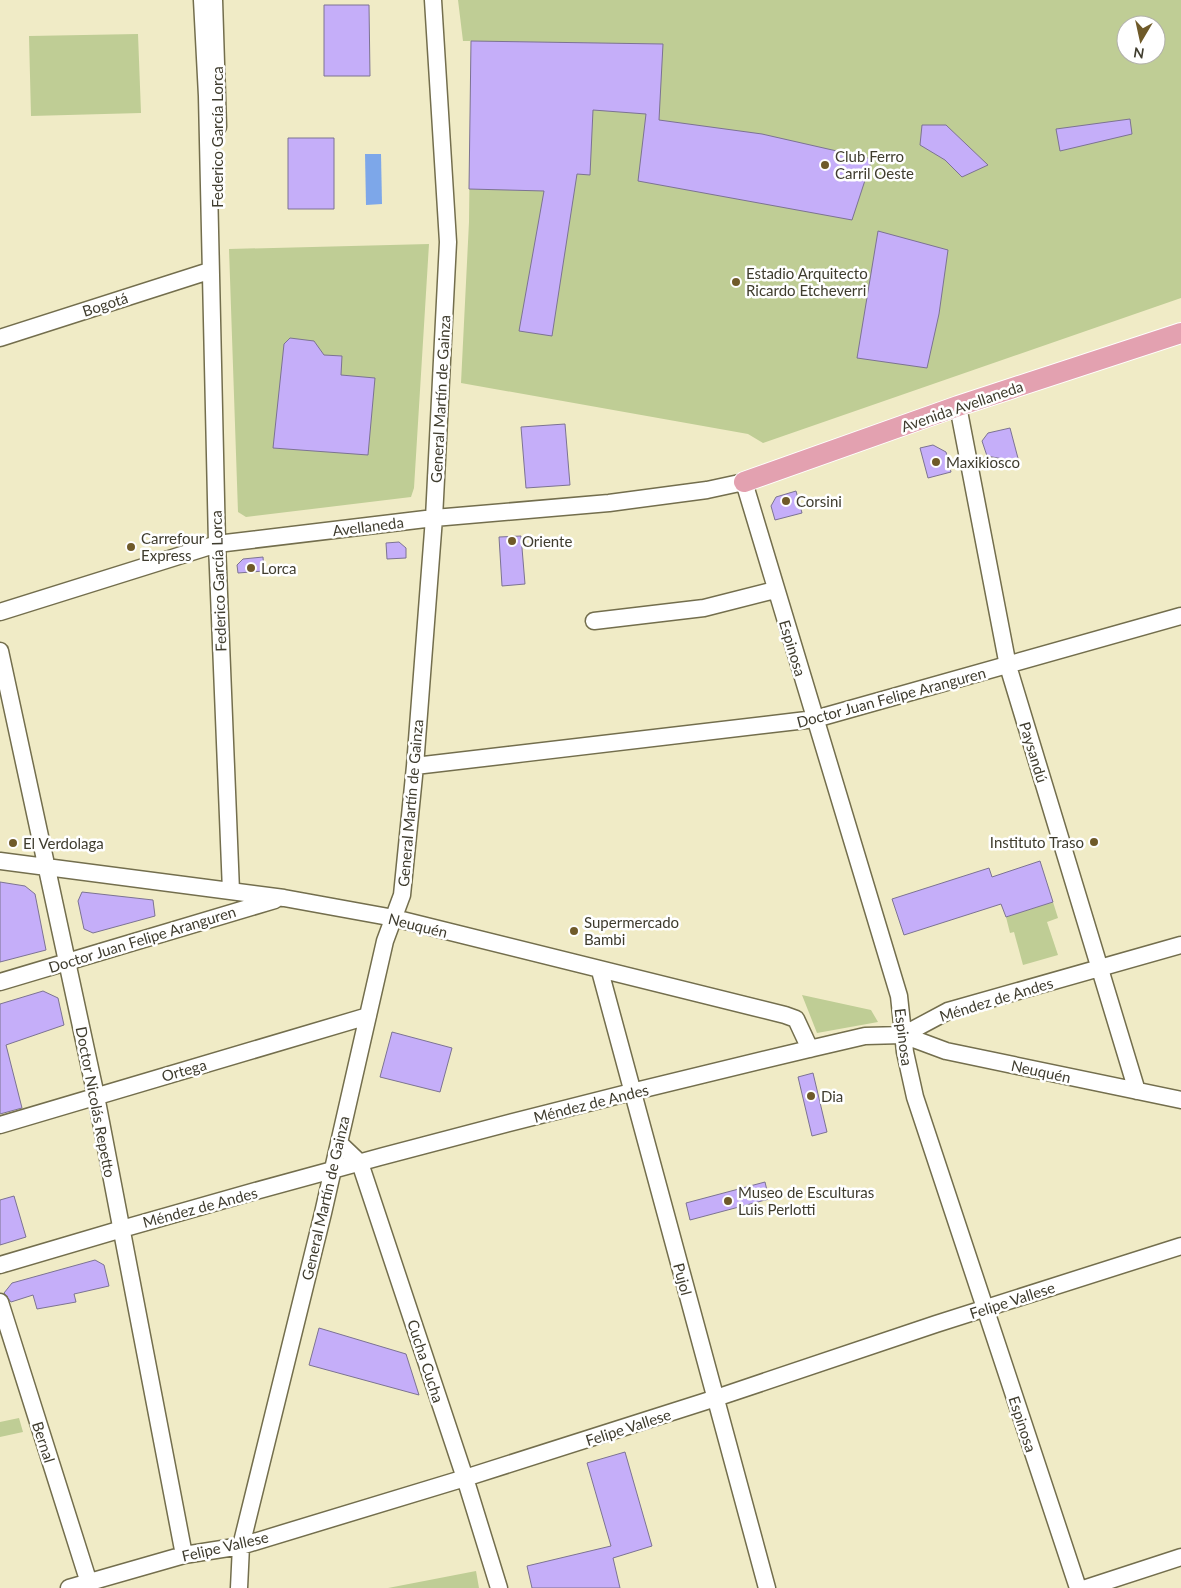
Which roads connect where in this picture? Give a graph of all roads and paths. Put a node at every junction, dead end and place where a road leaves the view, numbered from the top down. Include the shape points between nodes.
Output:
1 (193, 0) edge
2 (202, 0) edge
3 (214, 0) edge
4 (433, 0) edge
5 (209, 271) junction
6 (1181, 333) edge
7 (0, 338) edge
8 (958, 406) junction
9 (744, 482) junction
10 (434, 518) junction
11 (217, 544) junction
12 (775, 590) junction
13 (0, 612) edge
14 (1181, 616) edge
15 (594, 621) dead end
16 (0, 651) edge
17 (1008, 666) junction
18 (816, 719) junction
19 (415, 766) junction
20 (0, 861) edge
21 (48, 868) junction
22 (231, 891) junction
23 (284, 898) junction
24 (394, 918) junction
25 (1181, 945) edge
26 (68, 961) junction
27 (1100, 968) junction
28 (600, 971) junction
29 (0, 982) edge
30 (368, 1016) junction
31 (903, 1035) junction
32 (810, 1049) junction
33 (1137, 1091) junction
34 (632, 1093) junction
35 (96, 1096) junction
36 (1181, 1100) edge
37 (0, 1125) edge
38 (339, 1143) junction
39 (360, 1163) junction
40 (332, 1171) junction
41 (121, 1229) junction
42 (1181, 1246) edge
43 (0, 1266) edge
44 (0, 1302) edge
45 (985, 1309) junction
46 (716, 1398) junction
47 (465, 1478) junction
48 (241, 1546) junction
49 (184, 1555) junction
50 (1181, 1556) edge
51 (89, 1583) junction
52 (69, 1588) edge
53 (239, 1588) edge
54 (499, 1588) edge
55 (767, 1588) edge
56 (1078, 1588) edge
57 (1086, 1588) edge

1 - 5 street, Federico García Lorca via 200,257
2 - 5 street, Federico García Lorca via 207,96
3 - 5 street, Federico García Lorca via 219,256
4 - 10 street, General Martín de Gainza via 448,242
5 - 7 street, Bogotá
5 - 11 street, Federico García Lorca
6 - 8 main road, Avenida Avellaneda
8 - 9 main road, Avenida Avellaneda
8 - 17 street, Paysandú
9 - 10 street, Avellaneda via 609,503
9 - 12 street, Espinosa
10 - 11 street, Avellaneda
10 - 19 street, General Martín de Gainza
11 - 13 street, Avellaneda
11 - 22 street, Federico García Lorca
12 - 15 street via 704,608
12 - 18 street, Espinosa
14 - 17 street, Doctor Juan Felipe Aranguren
16 - 21 street, Doctor Nicolás Repetto
17 - 18 street, Doctor Juan Felipe Aranguren
17 - 27 street, Paysandú
18 - 19 street, Doctor Juan Felipe Aranguren
18 - 31 street, Espinosa via 899,996
19 - 24 street, General Martín de Gainza via 402,895
20 - 21 street, Neuquén
21 - 22 street, Neuquén
21 - 26 street, Doctor Nicolás Repetto
22 - 23 street, Neuquén
23 - 24 street, Neuquén
23 - 26 street, Doctor Juan Felipe Aranguren
24 - 28 street, Neuquén
24 - 30 street, General Martín de Gainza via 385,941
25 - 27 street, Méndez de Andes
26 - 29 street, Doctor Juan Felipe Aranguren
26 - 35 street, Doctor Nicolás Repetto
27 - 31 street, Méndez de Andes via 948,1011
27 - 33 street, Paysandú
28 - 32 street, Neuquén via 796,1019
28 - 34 street, Pujol
30 - 35 street, Ortega
30 - 38 street, General Martín de Gainza
31 - 32 street, Méndez de Andes via 865,1036
31 - 33 street, Neuquén via 946,1051
31 - 45 street, Espinosa via 915,1097
32 - 34 street, Méndez de Andes
33 - 36 street, Neuquén
34 - 39 street, Méndez de Andes
34 - 46 street, Pujol
35 - 37 street, Ortega
35 - 41 street, Doctor Nicolás Repetto
38 - 39 street, Cucha Cucha
38 - 40 street, General Martín de Gainza
39 - 40 street, Méndez de Andes
39 - 47 street, Cucha Cucha
40 - 41 street, Méndez de Andes
40 - 48 street, General Martín de Gainza
41 - 43 street, Méndez de Andes
41 - 49 street, Doctor Nicolás Repetto
42 - 45 street, Felipe Vallese
44 - 51 street, Bernal
45 - 46 street, Felipe Vallese
45 - 56 street, Espinosa
46 - 47 street, Felipe Vallese
46 - 55 street, Pujol
47 - 48 street, Felipe Vallese
47 - 54 street, Cucha Cucha
48 - 49 street, Felipe Vallese
48 - 53 street, General Martín de Gainza
49 - 51 street, Felipe Vallese
50 - 57 street
51 - 52 street, Felipe Vallese

